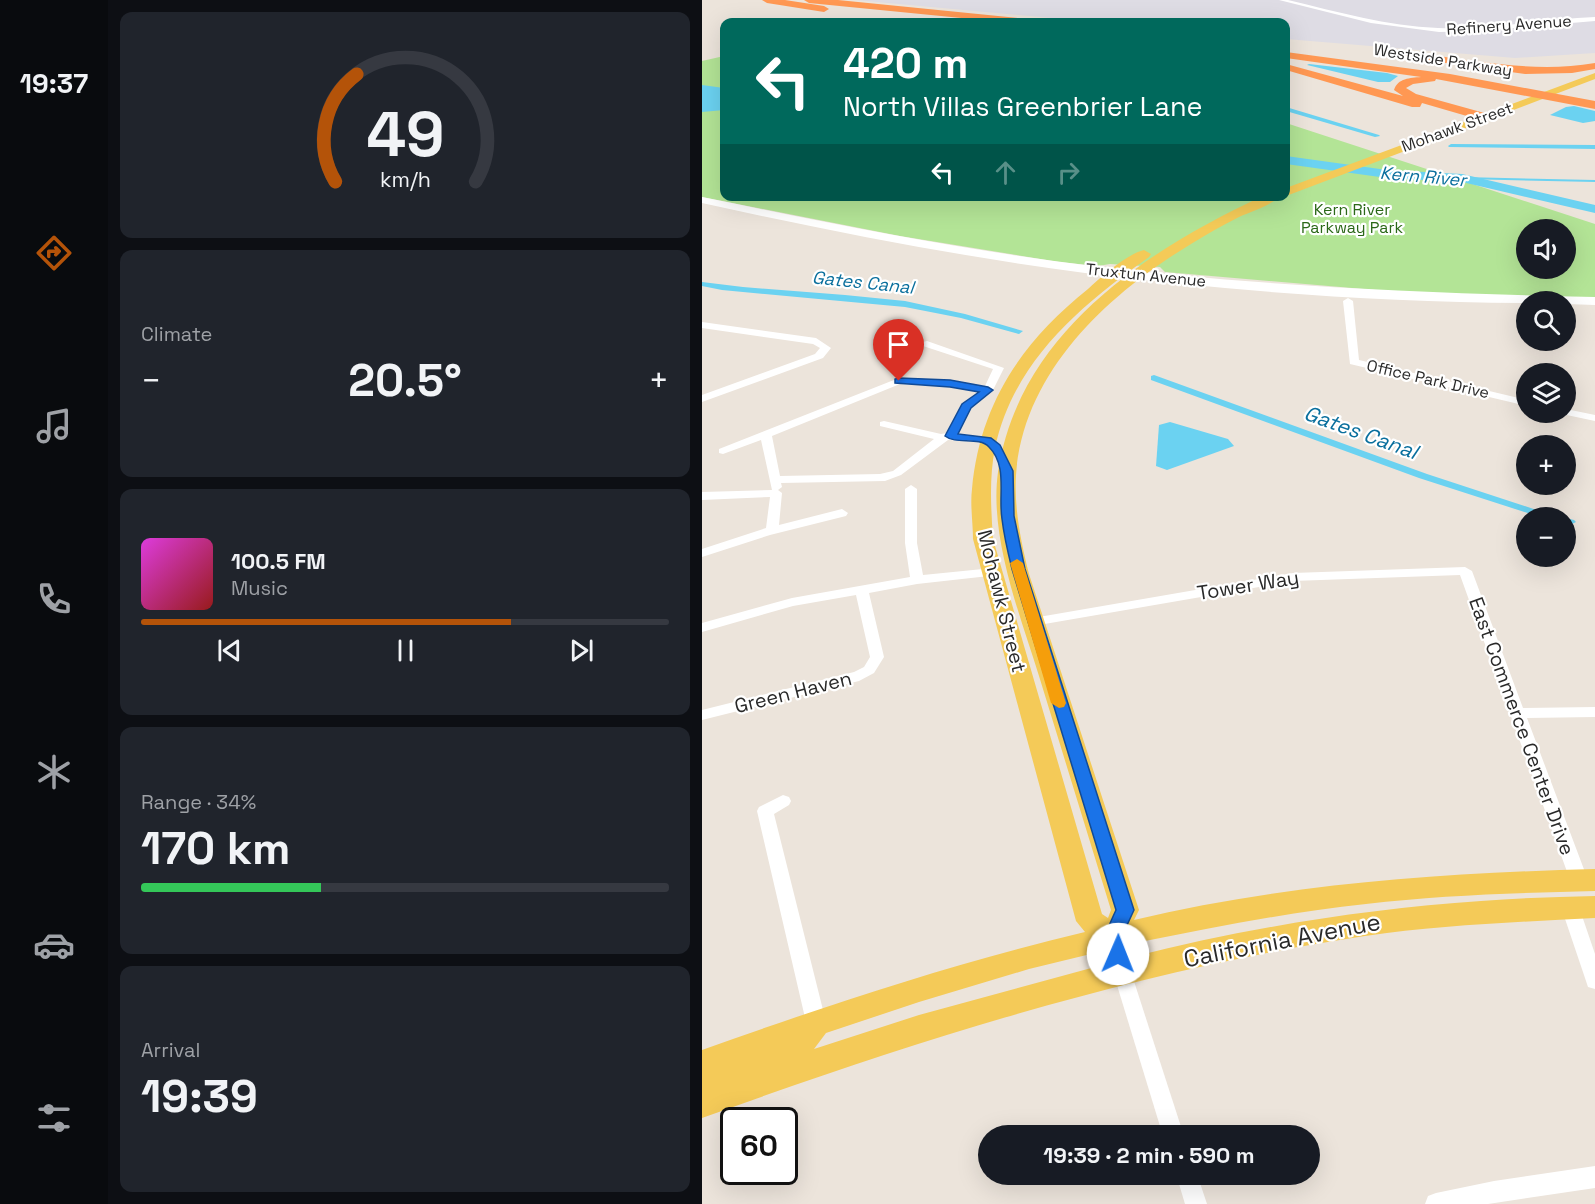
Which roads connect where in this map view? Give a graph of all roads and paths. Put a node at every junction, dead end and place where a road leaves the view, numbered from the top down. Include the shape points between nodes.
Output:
1 (767, 0) edge
2 (809, 0) edge
3 (1282, 0) edge
4 (913, 18) edge
5 (987, 18) edge
6 (1595, 19) edge
7 (1290, 46) edge
8 (1290, 47) edge
9 (1324, 48) dead end
10 (1396, 54) dead end
11 (1290, 56) edge
12 (1290, 68) edge
13 (1595, 68) edge
14 (1595, 78) edge
15 (1573, 82) junction
16 (1595, 92) edge
17 (1595, 105) edge
18 (1474, 118) junction
19 (1374, 155) junction
20 (1290, 184) edge
21 (1290, 190) edge
22 (702, 200) edge
23 (1244, 201) edge
24 (1263, 201) edge
25 (702, 207) edge
26 (740, 208) junction
27 (1122, 277) junction
28 (1348, 301) junction
29 (1595, 301) edge
30 (1516, 308) edge
31 (1576, 309) edge
32 (1595, 310) edge
33 (702, 325) edge
34 (1052, 329) junction
35 (927, 344) dead end
36 (1055, 352) junction
37 (988, 390) junction
38 (702, 399) edge
39 (1516, 399) edge
40 (1576, 414) edge
41 (1595, 418) edge
42 (884, 424) dead end
43 (766, 434) junction
44 (947, 437) junction
45 (987, 441) junction
46 (723, 451) dead end
47 (1007, 471) junction
48 (776, 486) junction
49 (911, 489) dead end
50 (702, 496) edge
51 (842, 513) dead end
52 (772, 531) junction
53 (702, 553) edge
54 (1465, 571) joint
55 (993, 572) junction
56 (917, 580) junction
57 (861, 590) junction
58 (999, 595) junction
59 (1033, 622) junction
60 (1007, 627) junction
61 (702, 628) edge
62 (1048, 668) junction
63 (1595, 712) edge
64 (1516, 713) junction
65 (702, 715) edge
66 (783, 801) dead end
67 (1587, 880) edge
68 (1582, 907) edge
69 (1113, 936) junction
70 (1122, 972) junction
71 (1595, 981) edge
72 (816, 1022) junction
73 (702, 1064) edge
74 (702, 1096) edge
75 (702, 1103) edge
76 (1171, 1125) edge
77 (1595, 1177) edge
78 (1190, 1185) edge
79 (1497, 1198) edge
80 (1196, 1204) edge
81 (1436, 1204) edge

1 - 4 highway
2 - 5 highway
3 - 6 street, Refinery Avenue via 1381,24 1428,30 1479,30
7 - 9 highway
8 - 16 highway, Westside Parkway
10 - 13 highway via 1541,73
11 - 17 highway, Westside Parkway via 1450,77
12 - 18 highway
13 - 15 main road, Mohawk Street
14 - 15 highway
15 - 18 main road, Mohawk Street
17 - 18 highway via 1441,80 1414,81 1400,87 1412,97
18 - 19 main road, Mohawk Street
19 - 20 main road, Mohawk Street
19 - 21 main road, Mohawk Street
22 - 26 main road, Truxtun Avenue
23 - 27 main road, Mohawk Street via 1181,231
24 - 27 main road, Mohawk Street
25 - 26 main road
25 - 27 main road, Truxtun Avenue via 896,248
26 - 27 main road, Truxtun Avenue via 904,242
27 - 28 main road, Truxtun Avenue
27 - 29 main road, Truxtun Avenue via 1348,292
27 - 34 main road, Mohawk Street via 1063,316
27 - 36 main road, Mohawk Street
28 - 30 main road, Truxtun Avenue
28 - 39 street, Office Park Drive via 1354,362
31 - 32 main road
33 - 38 street via 816,341 826,348 819,356
34 - 36 main road via 1048,345
34 - 45 main road, Mohawk Street via 1010,384
35 - 37 street via 999,368
36 - 47 main road, Mohawk Street via 1024,403
37 - 43 street via 899,381
37 - 44 street via 966,406
40 - 41 street
42 - 44 street
43 - 46 street
43 - 48 street
44 - 45 street
44 - 48 street via 897,473 881,478
45 - 47 main road via 994,445
45 - 55 main road, Mohawk Street via 981,470 980,515
47 - 59 main road, Mohawk Street via 1011,540
48 - 50 street via 757,495
48 - 52 street
49 - 56 street via 911,543
51 - 52 street
52 - 53 street
54 - 59 street, Tower Way via 1293,577
54 - 64 street, East Commerce Center Drive
55 - 56 street
55 - 58 main road, Mohawk Street
56 - 57 street
57 - 61 street via 792,602
57 - 65 street, Green Haven via 877,657 869,670 859,676
58 - 59 main road via 1023,619
58 - 60 main road, Mohawk Street
59 - 62 main road, Mohawk Street
60 - 62 main road via 1022,632
60 - 69 main road, Mohawk Street via 1090,921
62 - 69 main road, Mohawk Street via 1125,910
63 - 64 street
64 - 67 street, East Commerce Center Drive
66 - 72 street via 765,811
67 - 69 main road, California Avenue via 1353,894 1213,915
68 - 70 main road, California Avenue via 1454,913 1369,922
68 - 71 street
69 - 70 main road
69 - 72 main road, California Avenue via 1002,964
70 - 75 main road, California Avenue via 904,1033
70 - 76 street
72 - 73 main road, California Avenue
72 - 74 main road via 796,1045 727,1076
77 - 79 street
78 - 80 street
79 - 81 street

